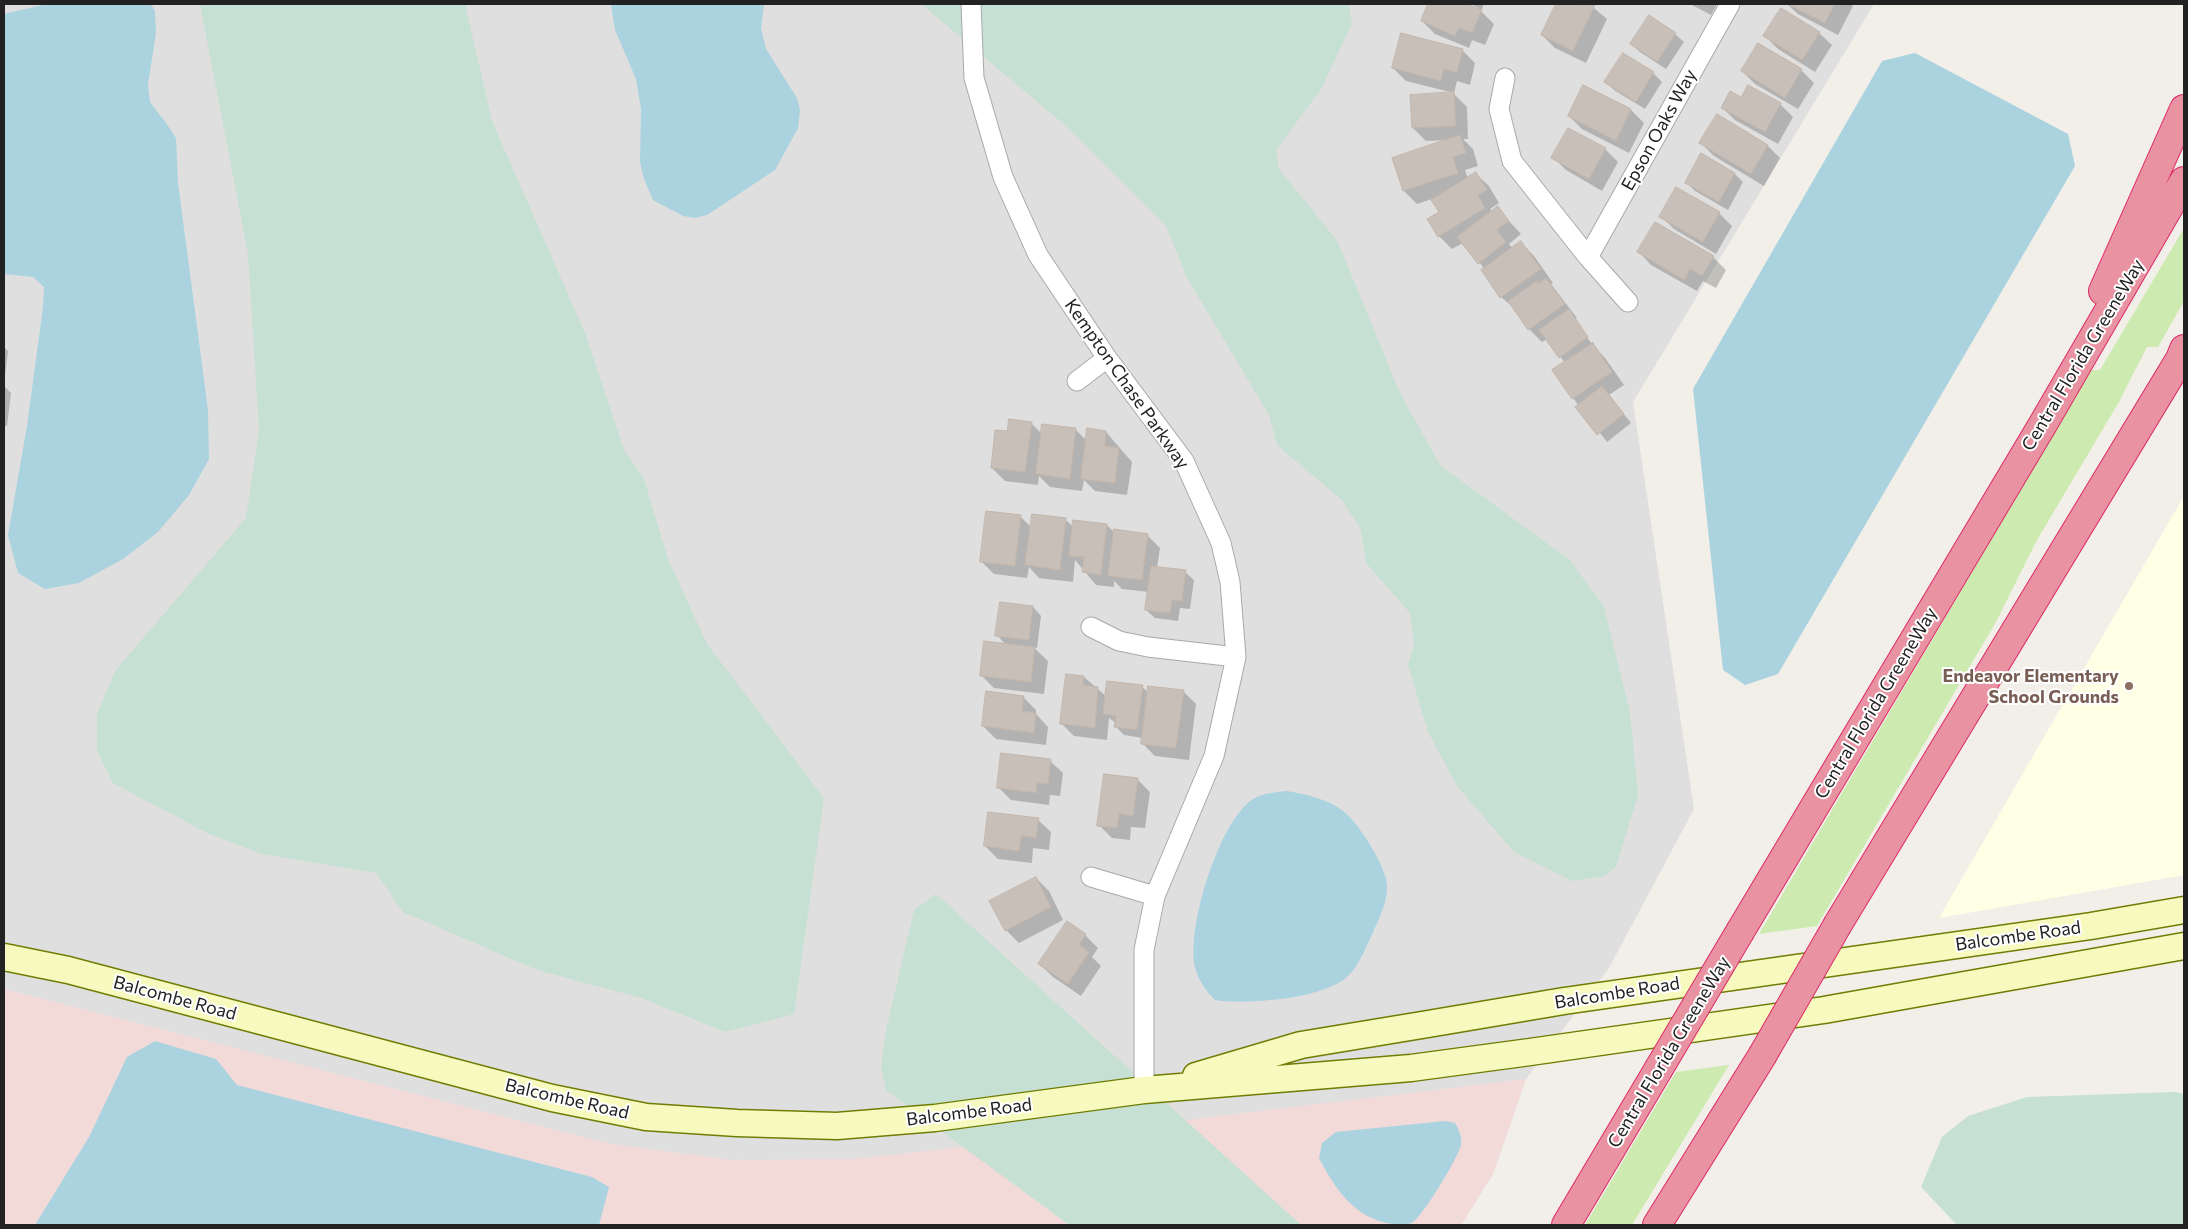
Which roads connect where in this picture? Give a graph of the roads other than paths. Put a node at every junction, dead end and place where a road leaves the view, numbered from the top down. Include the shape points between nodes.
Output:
1 (971, 4) edge
2 (1730, 4) edge
3 (1505, 78) dead end
4 (2184, 109) edge
5 (2184, 181) edge
6 (1588, 256) junction
7 (1628, 302) dead end
8 (2183, 353) edge
9 (1107, 358) junction
10 (1077, 381) dead end
11 (2043, 424) junction
12 (1092, 627) dead end
13 (1236, 657) junction
14 (1091, 877) dead end
15 (1155, 896) junction
16 (2184, 910) edge
17 (2184, 946) edge
18 (4, 957) edge
19 (1144, 1090) junction
20 (1566, 1225) edge
21 (1657, 1225) edge

1 - 9 street, Kempton Chase Parkway via 974,78 1003,177 1038,254
2 - 6 street, Epson Oaks Way
3 - 6 street via 1499,109 1512,161
4 - 11 highway
5 - 11 highway, Central Florida GreeneWay
6 - 7 street
8 - 21 highway, bridge via 1838,924 1762,1056
9 - 10 street
9 - 13 street, Kempton Chase Parkway via 1184,461 1221,543 1230,582
11 - 20 highway, Central Florida GreeneWay, bridge
12 - 13 street via 1119,641 1148,648
13 - 15 street, Kempton Chase Parkway via 1214,756
14 - 15 street
15 - 19 street, Kempton Chase Parkway via 1144,950
16 - 19 street, Balcombe Road via 1573,1000 1301,1045
17 - 19 street, Balcombe Road via 1824,1010 1530,1052 1402,1069
18 - 19 street, Balcombe Road via 68,970 552,1098 646,1117 837,1126 935,1118

